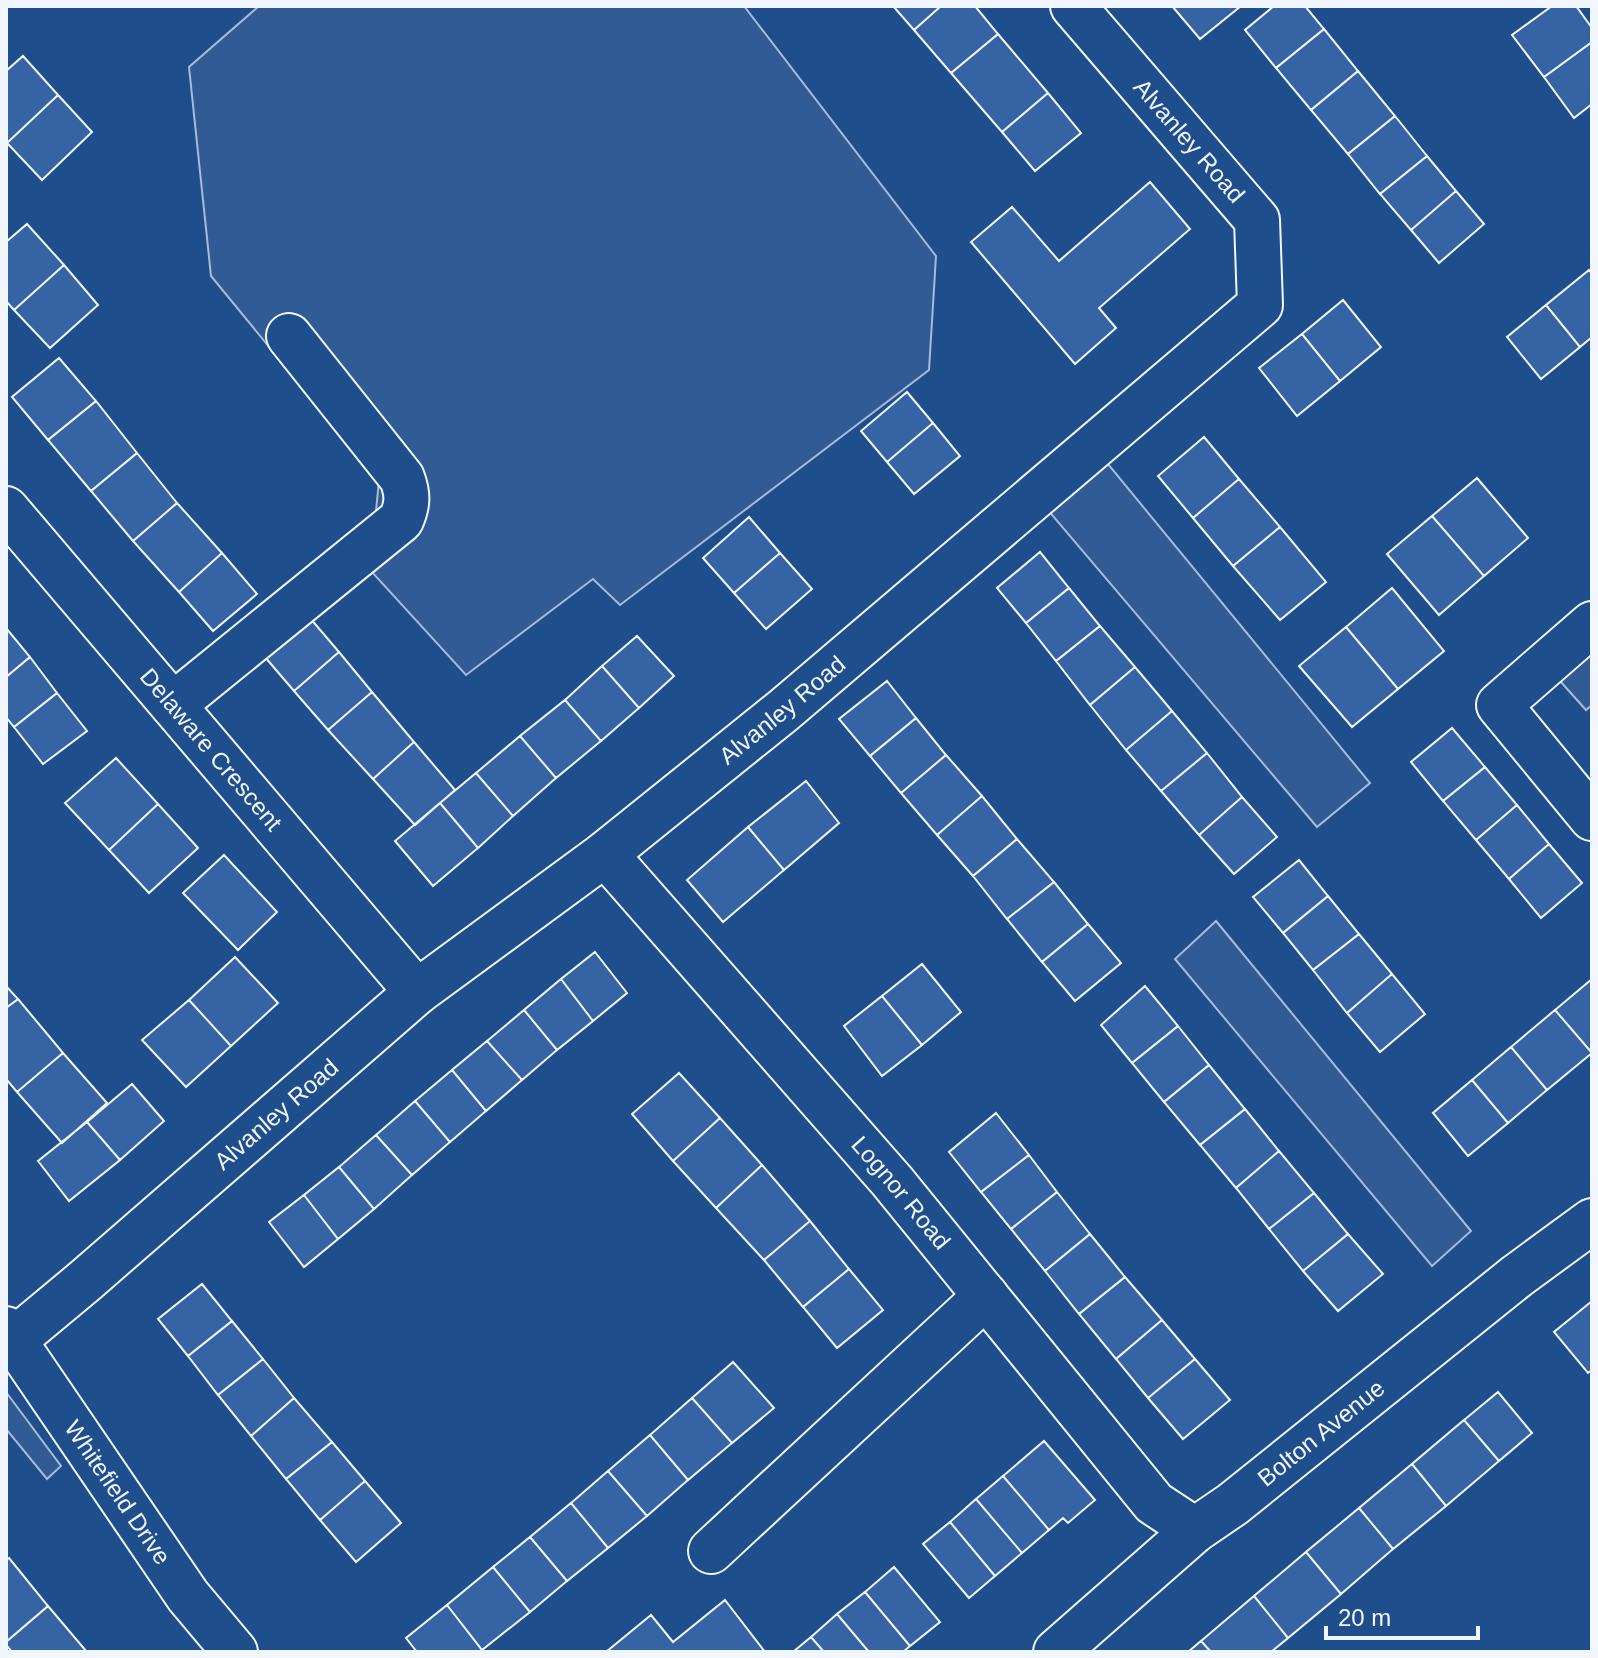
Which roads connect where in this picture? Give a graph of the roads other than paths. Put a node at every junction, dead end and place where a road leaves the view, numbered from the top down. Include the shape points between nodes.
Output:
1 (1073, 6) edge
2 (289, 336) dead end
3 (6, 509) edge
4 (1592, 624) edge
5 (173, 705) junction
6 (1592, 818) edge
7 (605, 854) junction
8 (417, 992) junction
9 (1592, 1221) edge
10 (986, 1296) junction
11 (10, 1334) edge
12 (1195, 1530) junction
13 (711, 1551) dead end
14 (235, 1652) edge
15 (1056, 1652) edge

1 - 7 street, Alvanley Road via 1257,220 1260,305 784,710
2 - 5 street via 402,478 406,508 401,520
3 - 5 street, Delaware Crescent
4 - 6 street via 1499,705
5 - 8 street, Delaware Crescent
7 - 8 street, Alvanley Road
7 - 10 street, Lognor Road
8 - 11 street, Alvanley Road
9 - 12 street, Bolton Avenue
10 - 12 street, Lognor Road via 1154,1503
10 - 13 street
11 - 14 street, Whitefield Drive via 188,1596
12 - 15 street, Bolton Avenue

